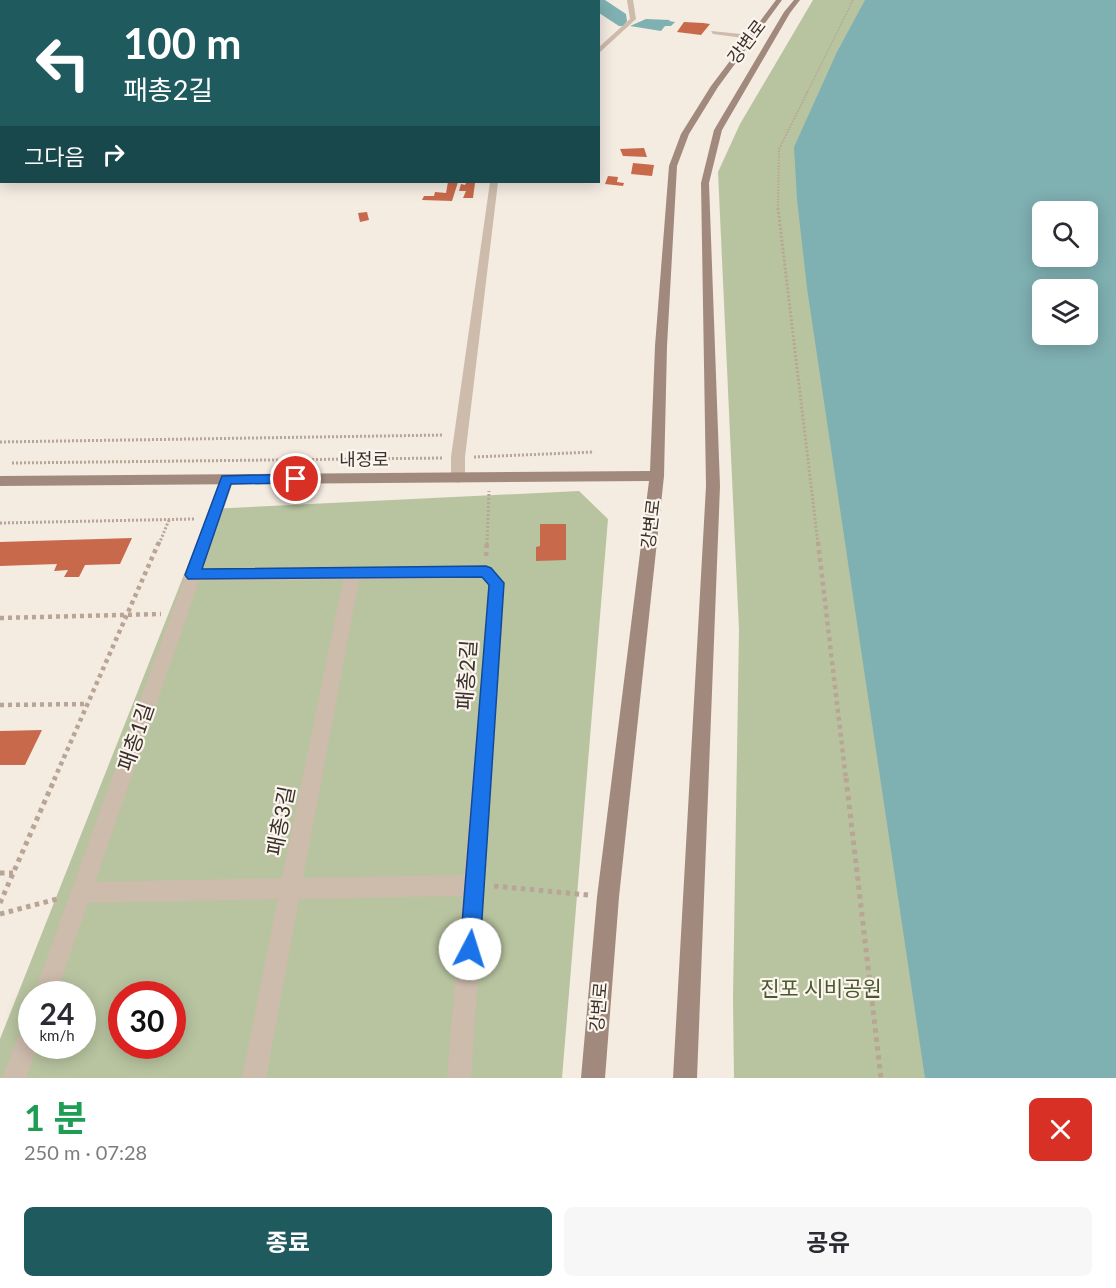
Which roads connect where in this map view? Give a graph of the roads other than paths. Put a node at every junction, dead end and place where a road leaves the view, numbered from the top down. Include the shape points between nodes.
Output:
1 (630, 0) edge
2 (779, 0) edge
3 (797, 0) edge
4 (713, 32) dead end
5 (751, 37) junction
6 (600, 50) edge
7 (494, 183) edge
8 (657, 476) junction
9 (458, 477) junction
10 (227, 479) junction
11 (0, 481) edge
12 (352, 573) junction
13 (193, 575) junction
14 (475, 885) junction
15 (292, 889) junction
16 (81, 893) junction
17 (50, 981) edge
18 (21, 1059) edge
19 (14, 1078) edge
20 (254, 1078) edge
21 (459, 1078) edge
22 (593, 1078) edge
23 (685, 1078) edge

1 - 6 street via 633,20
2 - 5 street, 강변로
3 - 23 street, 강변로 via 718,130 705,183 713,486
4 - 5 lane
5 - 8 street, 강변로 via 685,134 673,166
7 - 9 street
8 - 9 street, 내정로
8 - 22 street, 강변로 via 608,897
9 - 10 street, 내정로
10 - 11 street, 내정로
10 - 13 street, 패총1길
12 - 13 street
12 - 14 street, 패총2길 via 486,572 496,583
12 - 15 street, 패총3길
13 - 16 street, 패총1길
14 - 15 street
14 - 21 street, 패총2길
15 - 16 street
15 - 20 street, 패총3길
16 - 17 street, 패총1길
18 - 19 street

